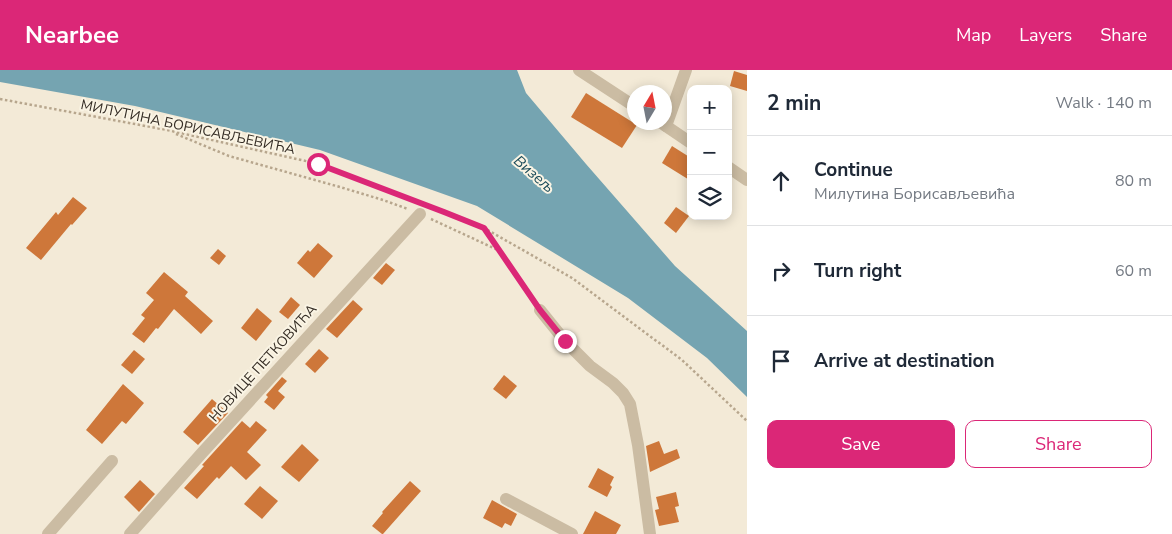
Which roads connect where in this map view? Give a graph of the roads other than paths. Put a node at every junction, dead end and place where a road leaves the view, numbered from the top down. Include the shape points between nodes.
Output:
1 (579, 70) edge
2 (686, 70) edge
3 (627, 101) edge
4 (672, 103) edge
5 (672, 130) edge
6 (687, 140) edge
7 (732, 171) edge
8 (747, 180) edge
9 (421, 207) road end
10 (540, 310) road end
11 (112, 461) dead end
12 (506, 499) dead end
13 (48, 534) edge
14 (130, 534) edge
15 (572, 534) edge
16 (650, 534) edge

1 - 3 street
2 - 4 street
5 - 6 street
7 - 8 street
9 - 14 street, НОВИЦЕ ПЕТКОВИЋА
10 - 16 street via 565,341 613,383 630,404
11 - 13 street
12 - 15 street

